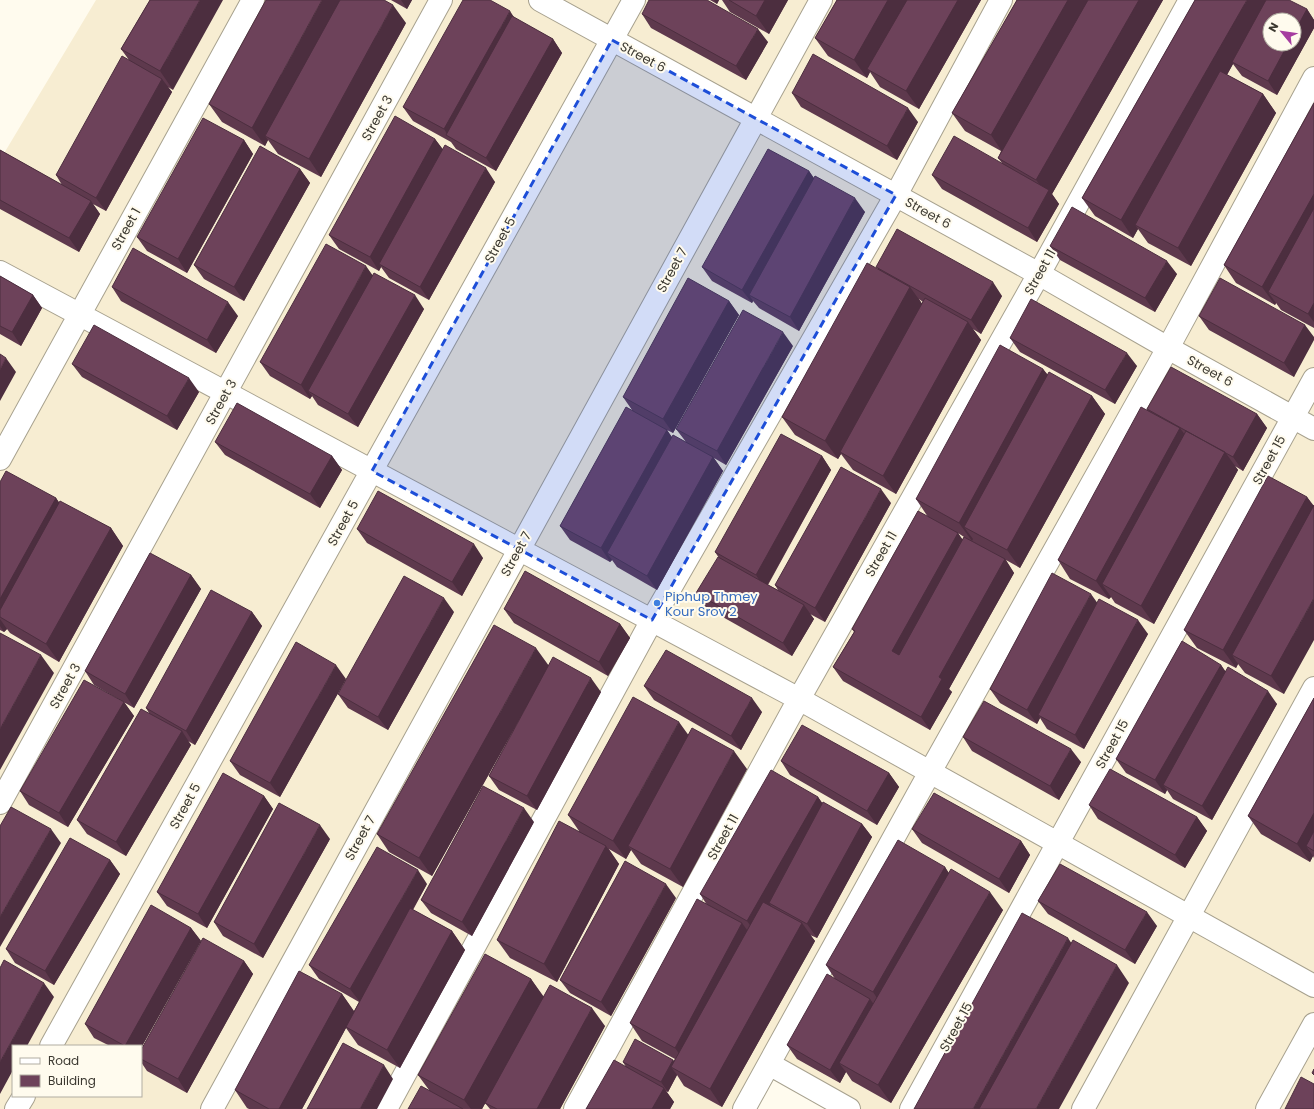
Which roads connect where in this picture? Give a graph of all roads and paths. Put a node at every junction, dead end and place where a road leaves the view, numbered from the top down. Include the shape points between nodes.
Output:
1 (253, 0) edge
2 (441, 0) edge
3 (540, 0) edge
4 (634, 0) edge
5 (821, 0) edge
6 (1001, 0) edge
7 (1190, 0) edge
8 (612, 40) junction
9 (1314, 78) edge
10 (756, 118) junction
11 (896, 195) junction
12 (0, 272) edge
13 (1039, 274) junction
14 (79, 314) junction
15 (1168, 348) junction
16 (1314, 379) edge
17 (226, 392) junction
18 (1293, 417) junction
19 (1314, 429) edge
20 (0, 459) edge
21 (372, 471) junction
22 (519, 549) junction
23 (652, 620) junction
24 (1314, 688) edge
25 (798, 699) junction
26 (930, 772) junction
27 (0, 803) edge
28 (1057, 843) junction
29 (1189, 916) junction
30 (1314, 986) edge
31 (1314, 1024) edge
32 (52, 1045) edge
33 (769, 1064) junction
34 (23, 1097) edge
35 (16, 1109) edge
36 (212, 1109) edge
37 (386, 1109) edge
38 (575, 1109) edge
39 (744, 1109) edge
40 (849, 1109) edge
41 (911, 1109) edge
42 (1082, 1109) edge
43 (1267, 1109) edge

1 - 14 street, Street 1
2 - 17 street, Street 3
3 - 8 street, Street 6
4 - 8 street, Street 5
5 - 10 street, Street 7
6 - 11 street
7 - 13 street, Street 11
8 - 10 street, Street 6
8 - 21 street, Street 5
9 - 15 street
10 - 11 street, Street 6
10 - 22 street, Street 7
11 - 13 street, Street 6
11 - 23 street
12 - 14 street
13 - 15 street, Street 6
13 - 25 street, Street 11
14 - 17 street
14 - 20 street, Street 1
15 - 18 street, Street 6
15 - 26 street
16 - 18 street, Street 15
17 - 21 street
17 - 27 street, Street 3
18 - 19 street, Street 6
18 - 28 street, Street 15
21 - 22 street
21 - 32 street, Street 5
22 - 23 street
22 - 36 street, Street 7
23 - 25 street
23 - 37 street
24 - 29 street
25 - 26 street
25 - 38 street, Street 11
26 - 28 street
26 - 33 street
28 - 29 street
28 - 41 street, Street 15
29 - 30 street
29 - 42 street
31 - 43 street
33 - 39 street
33 - 40 street
34 - 35 street

